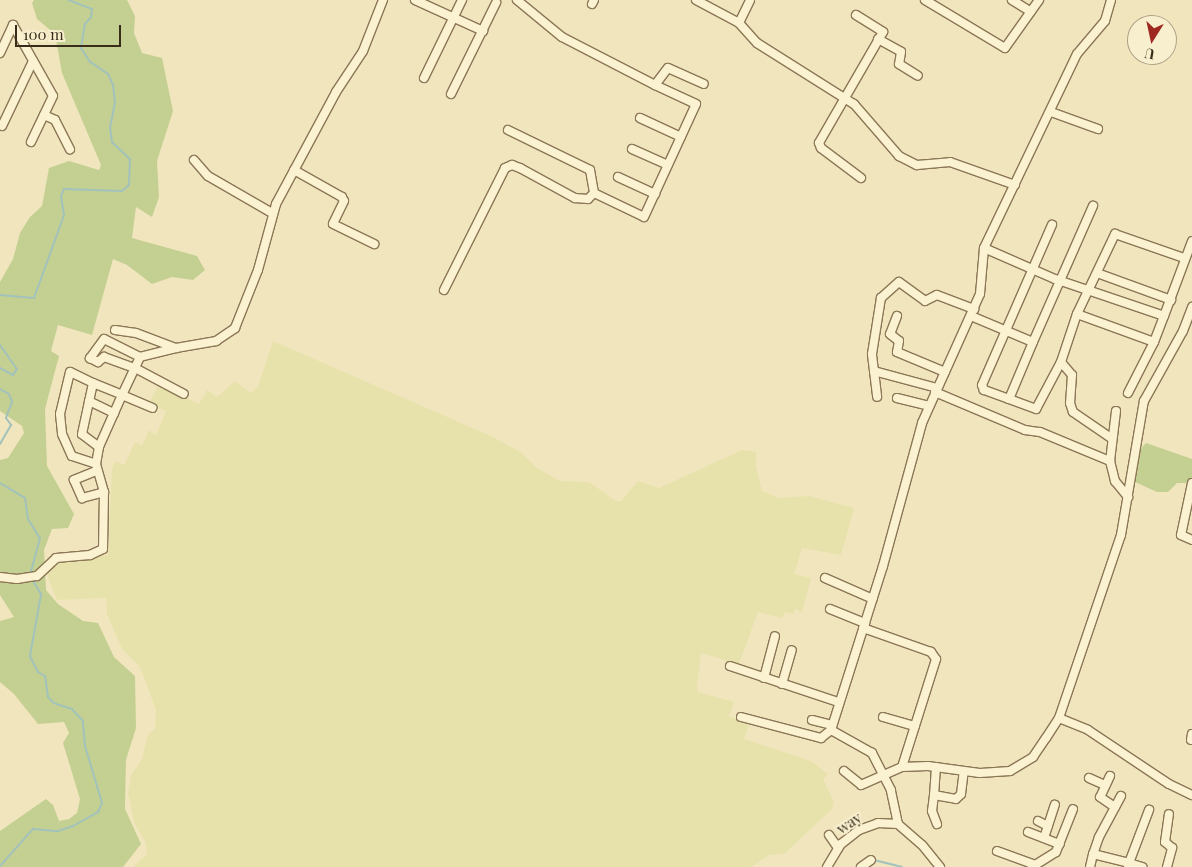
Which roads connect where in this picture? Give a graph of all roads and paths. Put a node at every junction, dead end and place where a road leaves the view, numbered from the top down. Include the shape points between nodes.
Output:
1 (383, 0) edge
2 (415, 0) edge
3 (462, 0) edge
4 (517, 0) edge
5 (696, 0) edge
6 (750, 0) edge
7 (925, 0) edge
8 (1012, 0) edge
9 (1038, 0) edge
10 (1111, 0) edge
11 (496, 3) dead end
12 (1031, 12) junction
13 (856, 15) dead end
14 (453, 18) junction
15 (740, 20) junction
16 (482, 31) junction
17 (878, 39) junction
18 (0, 53) edge
19 (33, 61) junction
20 (918, 76) dead end
21 (424, 78) dead end
22 (704, 84) dead end
23 (655, 85) junction
24 (451, 94) dead end
25 (844, 98) junction
26 (1051, 112) junction
27 (44, 115) junction
28 (640, 118) dead end
29 (2, 126) dead end
30 (1098, 129) dead end
31 (508, 130) dead end
32 (681, 137) junction
33 (31, 142) dead end
34 (70, 148) dead end
35 (632, 149) dead end
36 (194, 160) dead end
37 (668, 165) junction
38 (294, 170) junction
39 (618, 177) dead end
40 (861, 178) dead end
41 (1015, 185) junction
42 (594, 194) junction
43 (655, 194) junction
44 (1093, 206) dead end
45 (272, 213) junction
46 (1052, 225) dead end
47 (1192, 241) edge
48 (374, 244) dead end
49 (984, 248) junction
50 (1184, 258) junction
51 (1032, 271) junction
52 (1097, 273) junction
53 (1061, 281) junction
54 (444, 290) dead end
55 (1088, 291) junction
56 (1171, 300) junction
57 (1192, 307) edge
58 (972, 312) junction
59 (1077, 314) junction
60 (898, 316) dead end
61 (1164, 316) junction
62 (1004, 329) junction
63 (116, 330) dead end
64 (1033, 342) junction
65 (1154, 342) junction
66 (176, 348) junction
67 (140, 357) junction
68 (1061, 362) junction
69 (135, 368) junction
70 (874, 371) junction
71 (945, 372) junction
72 (93, 382) junction
73 (936, 390) junction
74 (1128, 393) dead end
75 (122, 394) junction
76 (184, 394) dead end
77 (877, 396) dead end
78 (897, 398) dead end
79 (1009, 399) junction
80 (89, 401) junction
81 (929, 406) junction
82 (152, 408) dead end
83 (1116, 411) dead end
84 (114, 412) junction
85 (1111, 438) junction
86 (99, 447) junction
87 (1110, 460) junction
88 (96, 467) junction
89 (1192, 484) edge
90 (104, 492) junction
91 (1128, 496) junction
92 (1192, 540) edge
93 (0, 577) edge
94 (825, 578) dead end
95 (873, 600) junction
96 (830, 610) dead end
97 (864, 626) junction
98 (775, 636) dead end
99 (792, 650) dead end
100 (730, 666) dead end
101 (764, 678) junction
102 (782, 684) junction
103 (838, 702) junction
104 (883, 716) dead end
105 (741, 717) dead end
106 (1059, 718) junction
107 (812, 720) dead end
108 (915, 726) junction
109 (832, 728) junction
110 (902, 766) junction
111 (936, 767) junction
112 (844, 771) dead end
113 (964, 771) junction
114 (883, 774) junction
115 (1110, 776) dead end
116 (1089, 778) dead end
117 (1106, 784) junction
118 (934, 795) junction
119 (1192, 795) edge
120 (1121, 796) dead end
121 (1055, 805) dead end
122 (1115, 807) junction
123 (1073, 810) dead end
124 (1149, 810) dead end
125 (1169, 814) dead end
126 (1038, 821) dead end
127 (898, 824) junction
128 (936, 824) dead end
129 (1048, 826) junction
130 (1028, 832) dead end
131 (829, 835) dead end
132 (1044, 838) junction
133 (1060, 844) junction
134 (838, 848) junction
135 (997, 851) dead end
136 (1093, 854) junction
137 (871, 860) dead end
138 (1128, 865) edge
139 (1032, 866) edge
140 (827, 867) edge
141 (861, 867) edge
142 (940, 867) edge
143 (1090, 867) edge
144 (1142, 867) edge
145 (1167, 867) edge

1 - 38 street via 363,52 336,92
2 - 14 street
3 - 14 street
4 - 23 street via 562,37
5 - 15 street
6 - 15 street
7 - 12 street via 1001,48 1008,46
8 - 12 street
9 - 12 street
10 - 26 street via 1105,21 1077,54
11 - 16 street
13 - 17 street via 882,30
14 - 16 street
14 - 21 street
15 - 25 street via 756,42
16 - 24 street
17 - 20 street via 902,52 899,64
17 - 25 street
18 - 19 street via 13,25
19 - 27 street via 53,96
19 - 29 street
22 - 23 street via 668,68
23 - 32 street via 696,104
25 - 40 street via 819,146
25 - 41 street via 854,104 898,156 917,165 950,162
26 - 30 street
26 - 41 street
27 - 33 street
27 - 34 street via 55,120
28 - 32 street
31 - 42 street via 590,170
32 - 37 street
35 - 37 street
36 - 45 street via 208,176
37 - 43 street
38 - 45 street
38 - 48 street via 342,197 344,201 333,224
39 - 43 street
41 - 49 street
42 - 43 street via 644,217
42 - 54 street via 588,200 575,198 520,168 512,165 505,168
44 - 53 street
45 - 66 street via 258,270 235,328 216,341
46 - 51 street
47 - 50 street
49 - 51 street
49 - 58 street via 980,294
50 - 52 street via 1115,234
50 - 56 street
51 - 53 street
51 - 62 street
52 - 55 street
52 - 56 street
53 - 55 street
53 - 64 street
55 - 59 street
55 - 61 street
56 - 61 street
57 - 91 street via 1184,331 1144,401
58 - 62 street
58 - 70 street via 937,294 925,300 899,282 881,298 872,354
58 - 71 street
59 - 65 street
59 - 68 street
60 - 71 street via 890,334 899,341 897,352
61 - 65 street
62 - 64 street
62 - 79 street via 982,387
63 - 66 street via 136,333
64 - 79 street
65 - 74 street
66 - 67 street
67 - 69 street
67 - 69 street via 104,339 90,356 96,362 104,357
68 - 79 street via 1039,408
68 - 85 street via 1072,375 1070,403 1074,412
69 - 75 street
69 - 76 street
70 - 73 street
70 - 77 street
71 - 73 street
72 - 75 street
72 - 80 street
72 - 88 street via 70,372 60,414 62,434 72,456
73 - 81 street
73 - 87 street via 1025,430 1040,432
75 - 82 street
75 - 84 street
78 - 81 street
80 - 84 street
80 - 86 street via 82,434
81 - 95 street
83 - 85 street
84 - 86 street
85 - 87 street
86 - 88 street
87 - 91 street via 1115,481
88 - 90 street
88 - 90 street via 75,478 81,498
89 - 92 street via 1181,535
90 - 93 street via 104,549 90,555 56,558 30,577
91 - 106 street via 1121,535
94 - 95 street
95 - 97 street
96 - 97 street
97 - 103 street
97 - 108 street via 935,656
98 - 101 street
99 - 102 street
100 - 101 street
101 - 102 street
102 - 103 street
103 - 109 street
104 - 108 street
105 - 109 street via 821,738
106 - 113 street via 1033,757 1021,766 1010,771
106 - 119 street via 1088,730 1169,784
107 - 109 street
108 - 110 street
109 - 114 street via 872,753
110 - 111 street
110 - 114 street
111 - 113 street
111 - 118 street
112 - 114 street via 861,785
113 - 118 street via 959,797
114 - 127 street via 891,790
115 - 117 street
116 - 117 street
117 - 122 street via 1100,797
118 - 128 street via 932,811
120 - 122 street
121 - 129 street
122 - 136 street
123 - 133 street
124 - 138 street
125 - 145 street via 1165,842 1172,848
126 - 129 street
127 - 134 street, way via 868,825
127 - 142 street via 922,844
129 - 132 street
130 - 132 street
131 - 134 street
132 - 133 street
133 - 139 street via 1051,856
134 - 140 street, way
135 - 139 street
136 - 138 street
136 - 143 street
137 - 141 street
138 - 144 street

